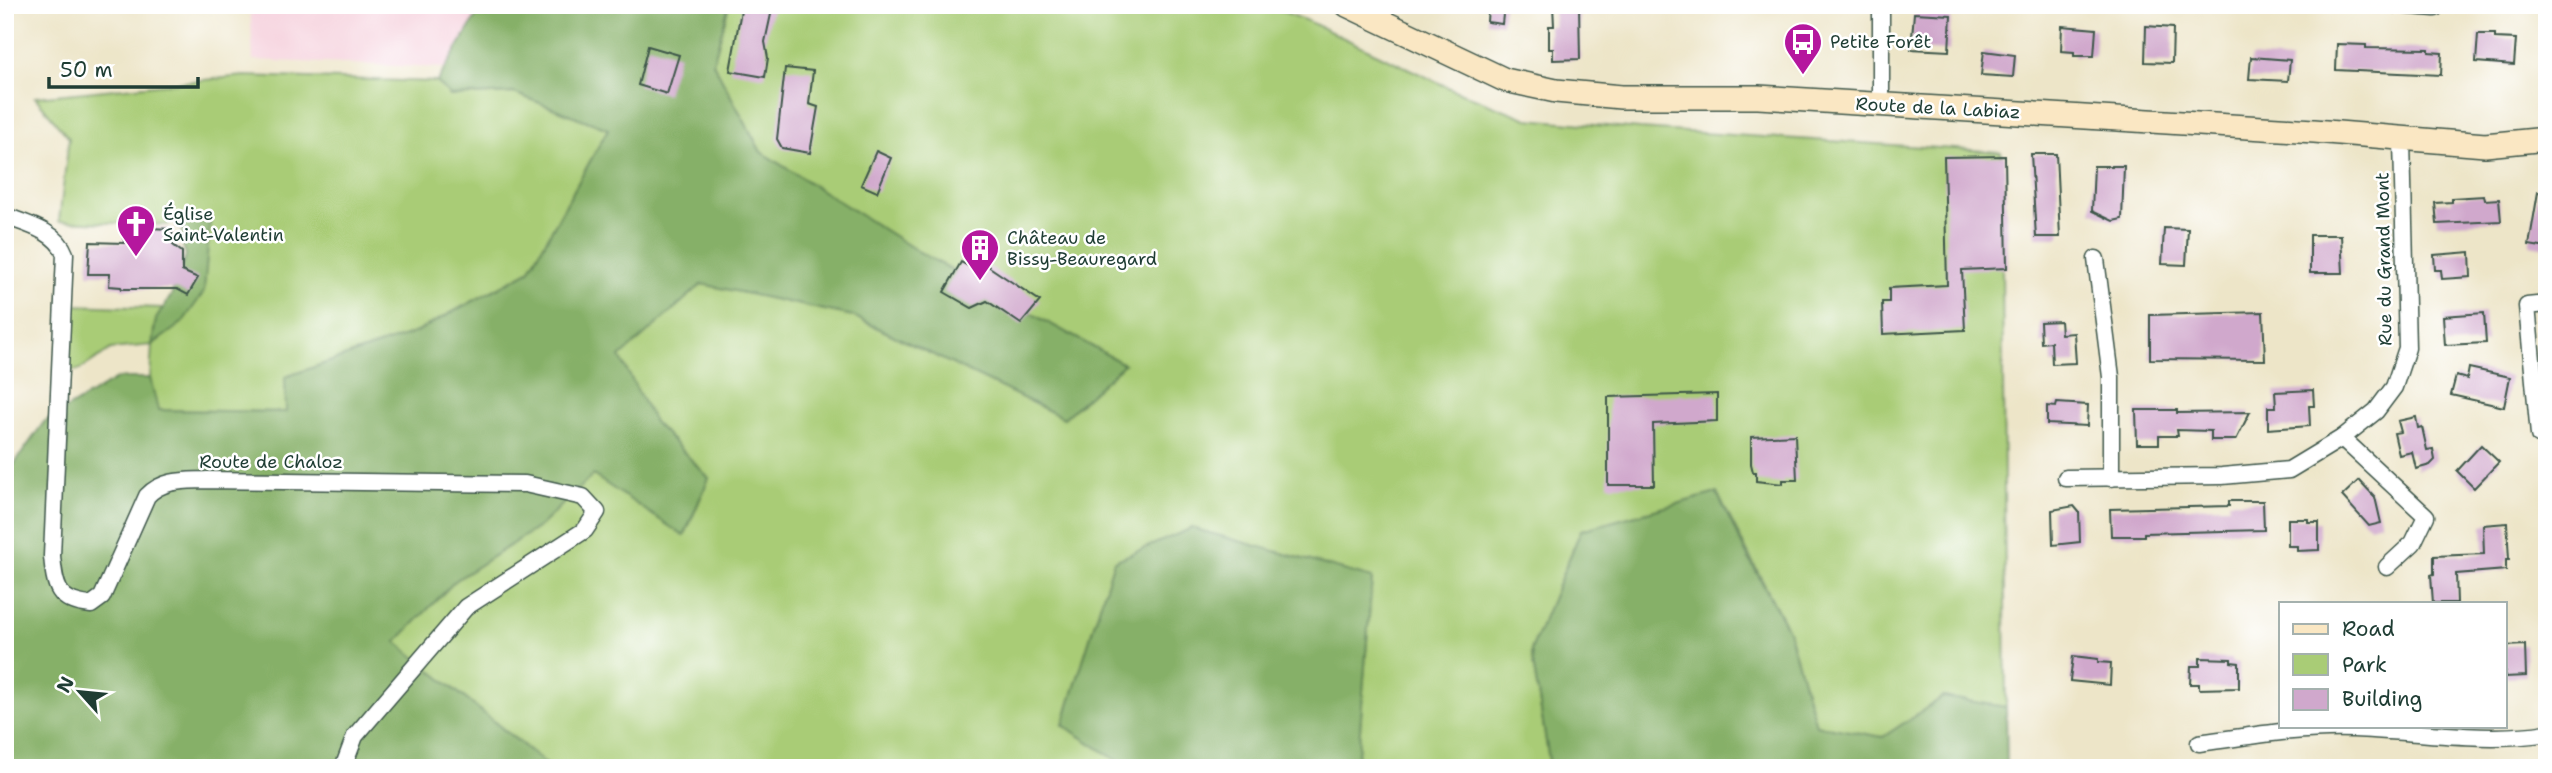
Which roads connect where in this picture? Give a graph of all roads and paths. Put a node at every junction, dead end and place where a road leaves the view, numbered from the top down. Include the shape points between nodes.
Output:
1 (1347, 5) edge
2 (1881, 5) edge
3 (2397, 5) edge
4 (2435, 8) dead end
5 (1881, 104) junction
6 (2547, 139) edge
7 (2402, 140) junction
8 (5, 216) edge
9 (2096, 259) dead end
10 (2547, 304) edge
11 (2547, 434) edge
12 (2342, 438) junction
13 (2066, 478) dead end
14 (2111, 478) junction
15 (2387, 567) dead end
16 (2547, 733) edge
17 (2199, 743) dead end
18 (343, 768) edge

1 - 5 main road, Route de la Labiaz via 1505,80 1556,91
2 - 5 street
3 - 4 street
5 - 7 main road, Route de la Labiaz
6 - 7 main road, Route de la Labiaz via 2485,145
7 - 12 street, Rue du Grand Mont via 2407,348 2394,387 2376,411
8 - 18 street, Route de Chaloz via 50,236 62,244 65,254 52,556 56,587 66,599 91,605 102,597 147,496 169,482 525,484 583,497 597,512 585,530 466,607 355,736
9 - 14 street via 2111,377
10 - 11 street via 2527,306 2539,435
12 - 14 street, Rue du Grand Mont via 2289,470
12 - 15 street via 2426,516 2413,543
13 - 14 street, Rue du Grand Mont
16 - 17 street via 2474,736 2318,729

